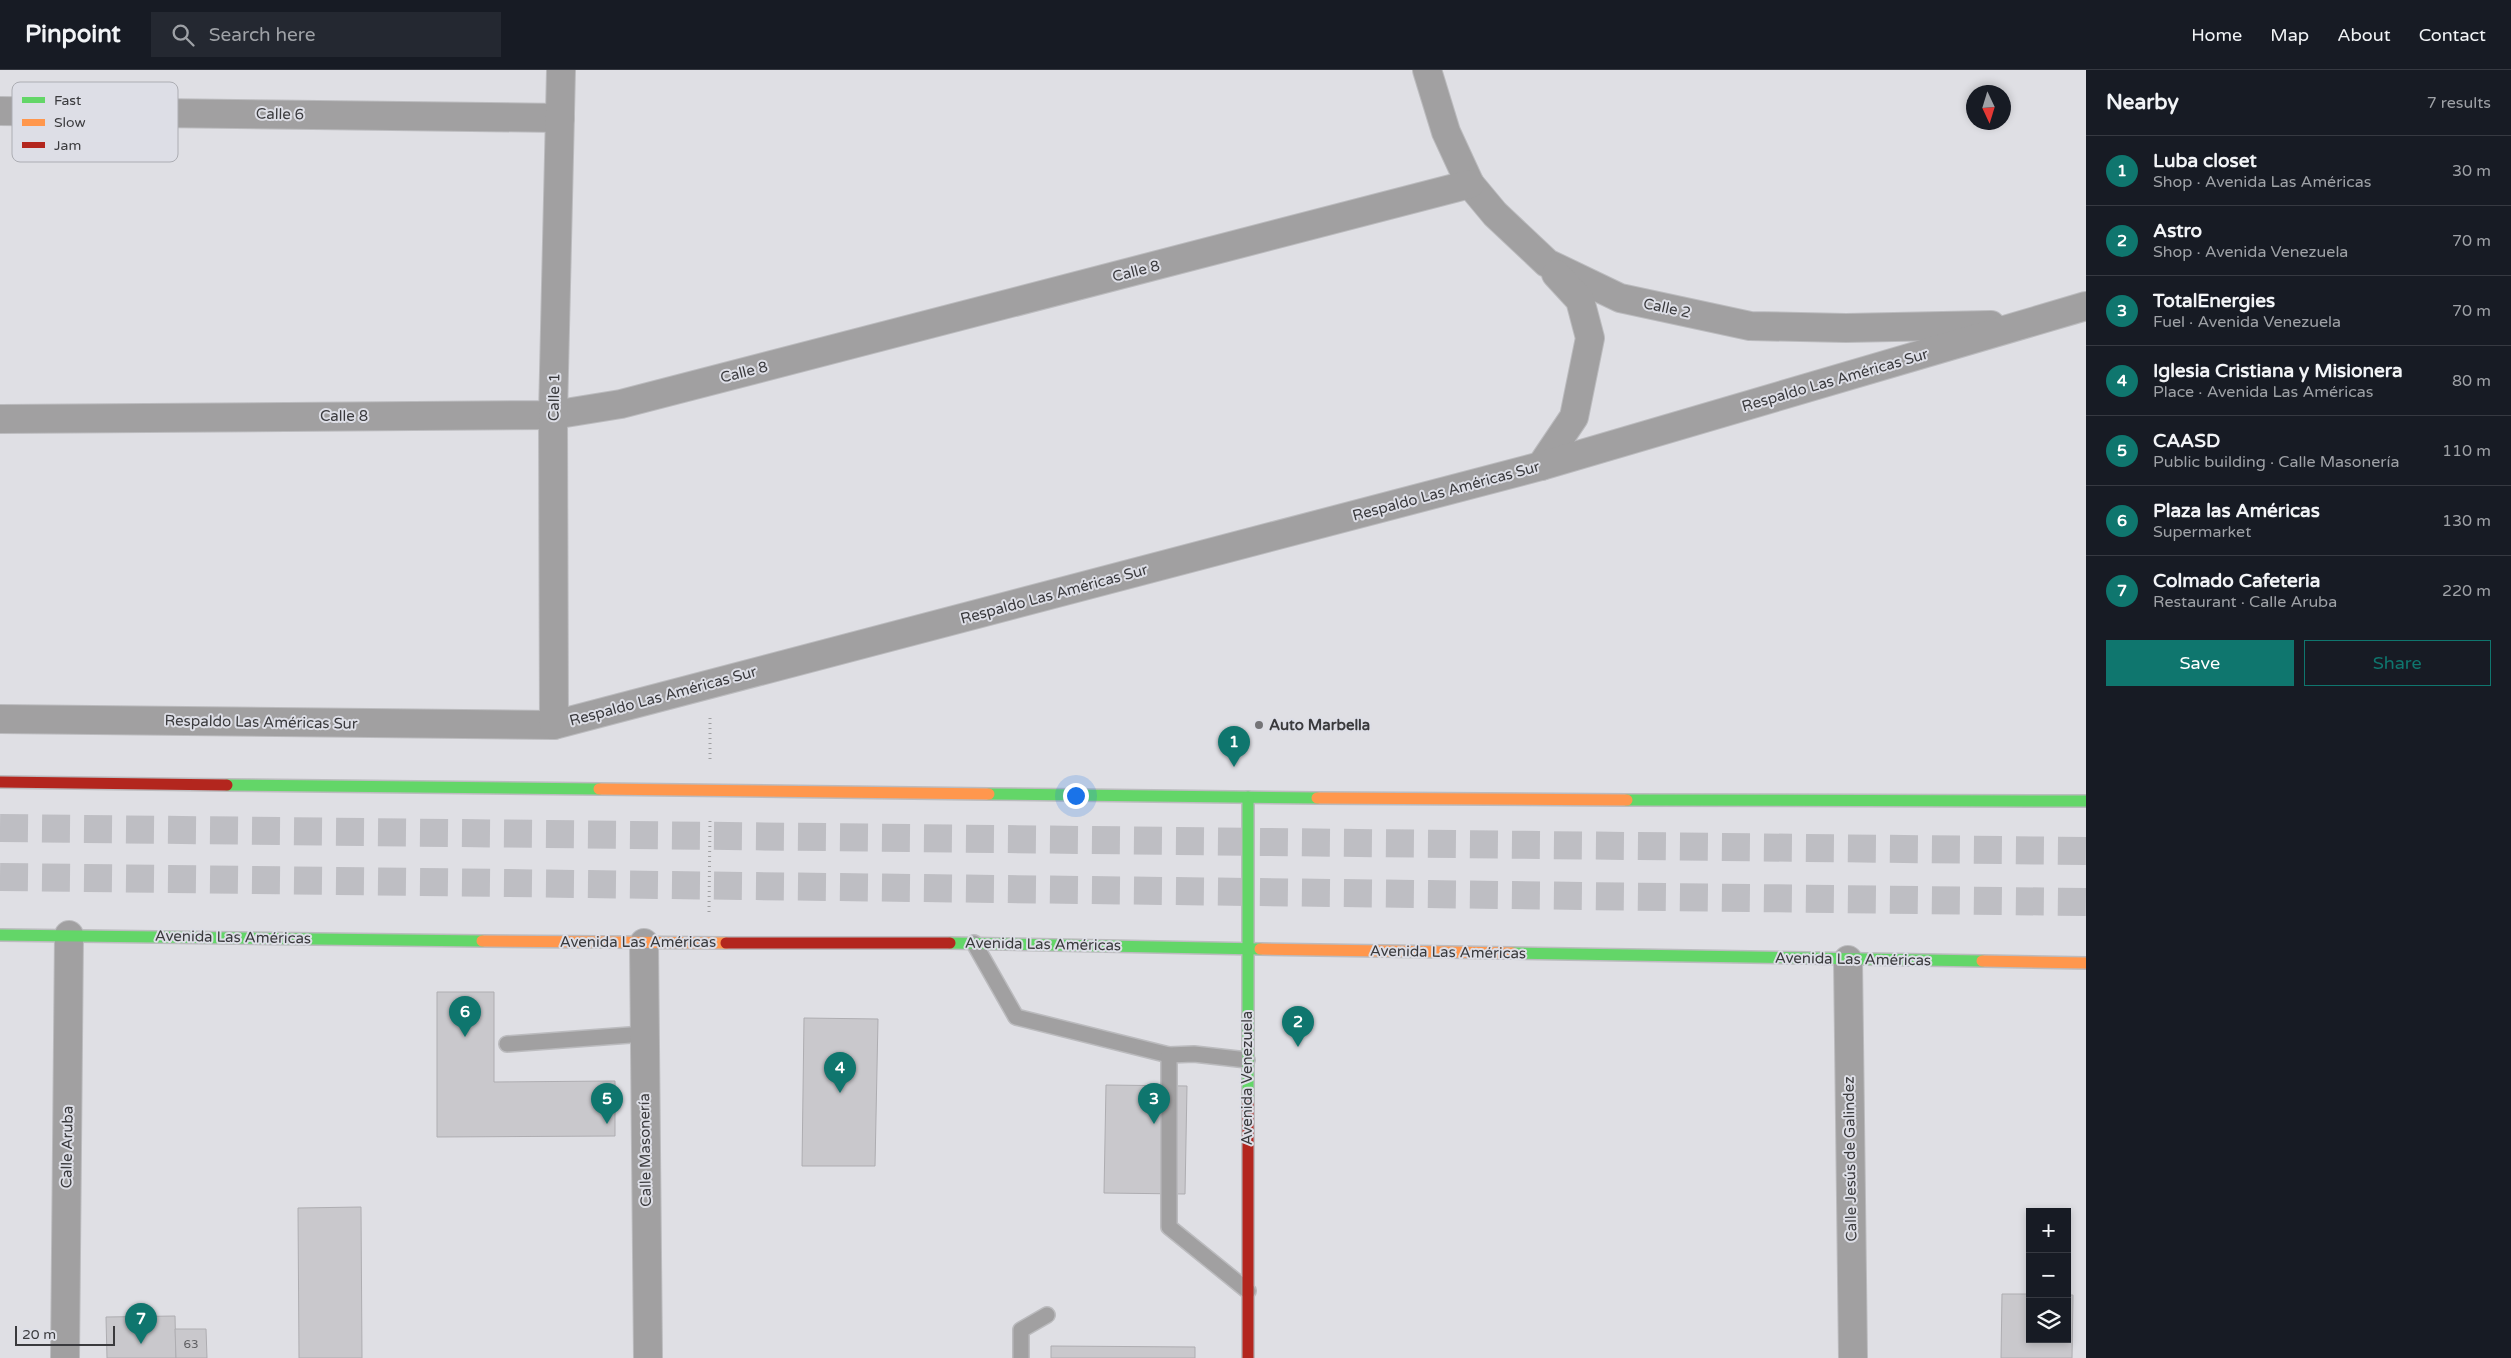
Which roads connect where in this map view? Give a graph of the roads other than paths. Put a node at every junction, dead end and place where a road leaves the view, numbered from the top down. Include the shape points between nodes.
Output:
1 (561, 70) edge
2 (1427, 70) edge
3 (178, 113) edge
4 (560, 118) junction
5 (1470, 184) junction
6 (1547, 263) junction
7 (2086, 306) edge
8 (2027, 324) junction
9 (553, 415) junction
10 (0, 419) edge
11 (1541, 466) junction
12 (0, 719) edge
13 (554, 725) junction
14 (0, 782) edge
15 (1248, 797) junction
16 (2086, 801) edge
17 (0, 935) edge
18 (69, 935) junction
19 (644, 943) junction
20 (974, 943) junction
21 (1247, 948) junction
22 (1848, 960) junction
23 (2086, 963) edge
24 (644, 1034) junction
25 (507, 1044) dead end
26 (1169, 1055) junction
27 (1248, 1060) junction
28 (1248, 1291) junction
29 (1047, 1315) dead end
30 (65, 1358) edge
31 (648, 1358) edge
32 (1022, 1358) edge
33 (1248, 1358) edge
34 (1853, 1358) edge

1 - 4 street, Calle 1
2 - 5 street, Calle 2 via 1446,132
3 - 4 street, Calle 6
4 - 9 street, Calle 1
5 - 6 street, Calle 2 via 1495,214
5 - 9 street, Calle 8 via 621,404
6 - 8 street, Calle 2 via 1620,298 1750,326 1846,328
6 - 11 street via 1580,300 1590,338 1574,418
7 - 8 street, Respaldo Las Américas Sur
8 - 11 street, Respaldo Las Américas Sur
9 - 10 street, Calle 8
9 - 13 street, Calle 1
11 - 13 street, Respaldo Las Américas Sur
12 - 13 street, Respaldo Las Américas Sur
14 - 15 main road
15 - 16 main road
15 - 21 main road, Avenida Venezuela
17 - 18 main road, Avenida Las Américas
18 - 19 main road, Avenida Las Américas
18 - 30 street, Calle Aruba
19 - 20 main road, Avenida Las Américas
19 - 24 street, Calle Masonería
20 - 21 main road, Avenida Las Américas
20 - 26 lane via 1016,1017
21 - 22 main road, Avenida Las Américas
21 - 27 main road, Avenida Venezuela
22 - 23 main road, Avenida Las Américas
22 - 34 street, Calle Jesús de Galindez
24 - 25 lane
24 - 31 street, Calle Masonería
26 - 27 lane via 1194,1054
26 - 28 lane via 1169,1228
27 - 28 main road, Avenida Venezuela
28 - 33 main road, Avenida Venezuela
29 - 32 lane via 1021,1330

